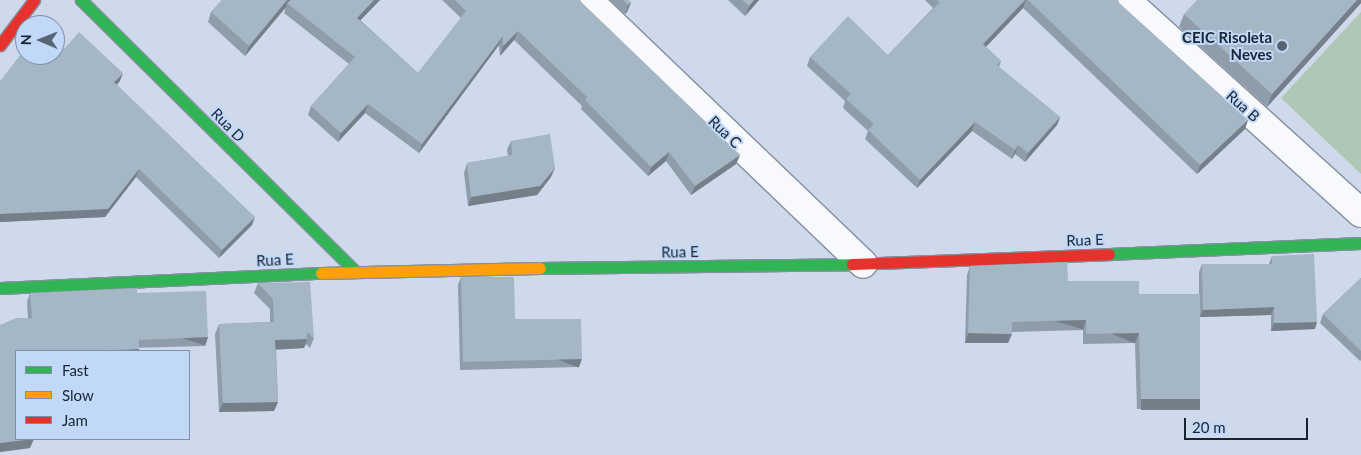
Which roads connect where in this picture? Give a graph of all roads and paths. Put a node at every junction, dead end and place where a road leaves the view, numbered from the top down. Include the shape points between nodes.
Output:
1 (34, 0) edge
2 (81, 0) edge
3 (588, 0) edge
4 (1126, 0) edge
5 (0, 45) edge
6 (1361, 213) edge
7 (1361, 243) edge
8 (862, 264) junction
9 (354, 271) junction
10 (0, 288) edge

1 - 5 street
2 - 9 street, Rua D
3 - 8 street, Rua C
4 - 6 street, Rua B
7 - 8 street, Rua E
8 - 9 street, Rua E
9 - 10 street, Rua E

